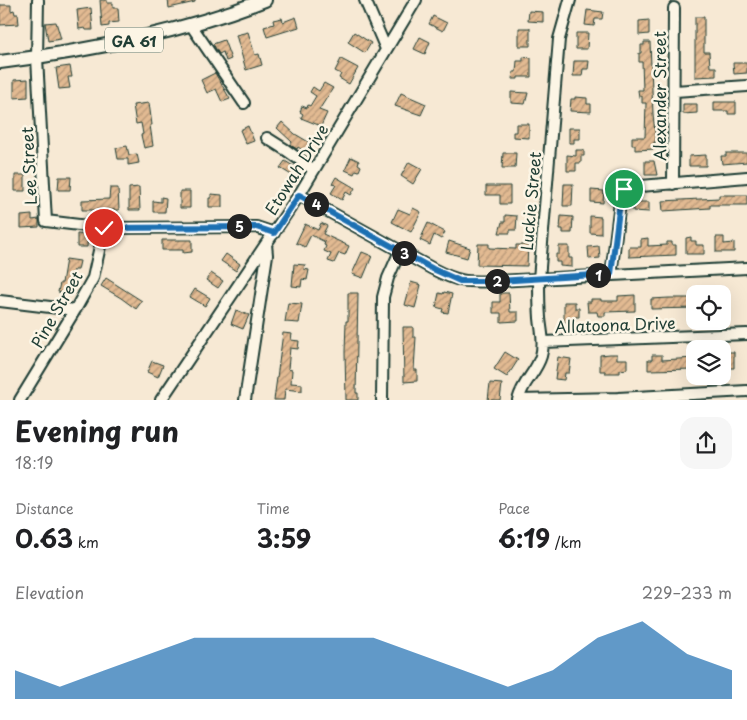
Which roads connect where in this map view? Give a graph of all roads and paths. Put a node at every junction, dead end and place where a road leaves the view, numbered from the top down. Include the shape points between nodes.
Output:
1 (38, 0) edge
2 (264, 0) edge
3 (365, 0) edge
4 (416, 0) edge
5 (570, 0) edge
6 (674, 8) dead end
7 (191, 25) junction
8 (386, 49) junction
9 (37, 58) junction
10 (0, 62) edge
11 (747, 86) edge
12 (675, 91) junction
13 (244, 103) dead end
14 (267, 138) dead end
15 (314, 170) junction
16 (747, 177) edge
17 (673, 184) junction
18 (299, 195) junction
19 (104, 228) junction
20 (274, 233) junction
21 (266, 244) junction
22 (400, 251) junction
23 (747, 268) edge
24 (611, 274) junction
25 (539, 279) junction
26 (0, 300) edge
27 (75, 310) junction
28 (747, 334) edge
29 (543, 342) junction
30 (747, 391) edge
31 (618, 399) edge
32 (20, 400) edge
33 (161, 400) edge
34 (245, 400) edge
35 (382, 400) edge
36 (518, 400) edge

1 - 9 street, Lee Street
2 - 7 main road, GA 61
3 - 8 street
4 - 8 street, Etowah Drive
5 - 25 street, Luckie Street via 559,39
6 - 12 street, Alexander Street
7 - 9 main road, GA 61 via 158,35
7 - 13 street
8 - 15 street, Etowah Drive
9 - 10 main road, GA 61
9 - 19 street, Lee Street via 46,221
11 - 12 street
12 - 17 street, Alexander Street
14 - 15 street
15 - 18 street, Etowah Drive
16 - 17 street
17 - 24 street via 624,189
18 - 20 street, Etowah Drive
18 - 22 street
19 - 20 street, Lee Street via 256,227
19 - 27 street, Pine Street via 93,278
20 - 21 street, Etowah Drive
21 - 33 street, Etowah Drive
21 - 34 street
22 - 25 street via 460,281
22 - 35 street via 383,297
23 - 24 street
24 - 25 street
25 - 29 street, Luckie Street
26 - 27 street
27 - 32 street, Pine Street
28 - 29 street, Allatoona Drive
29 - 36 street, Luckie Street via 539,361
30 - 31 street
31 - 36 street

